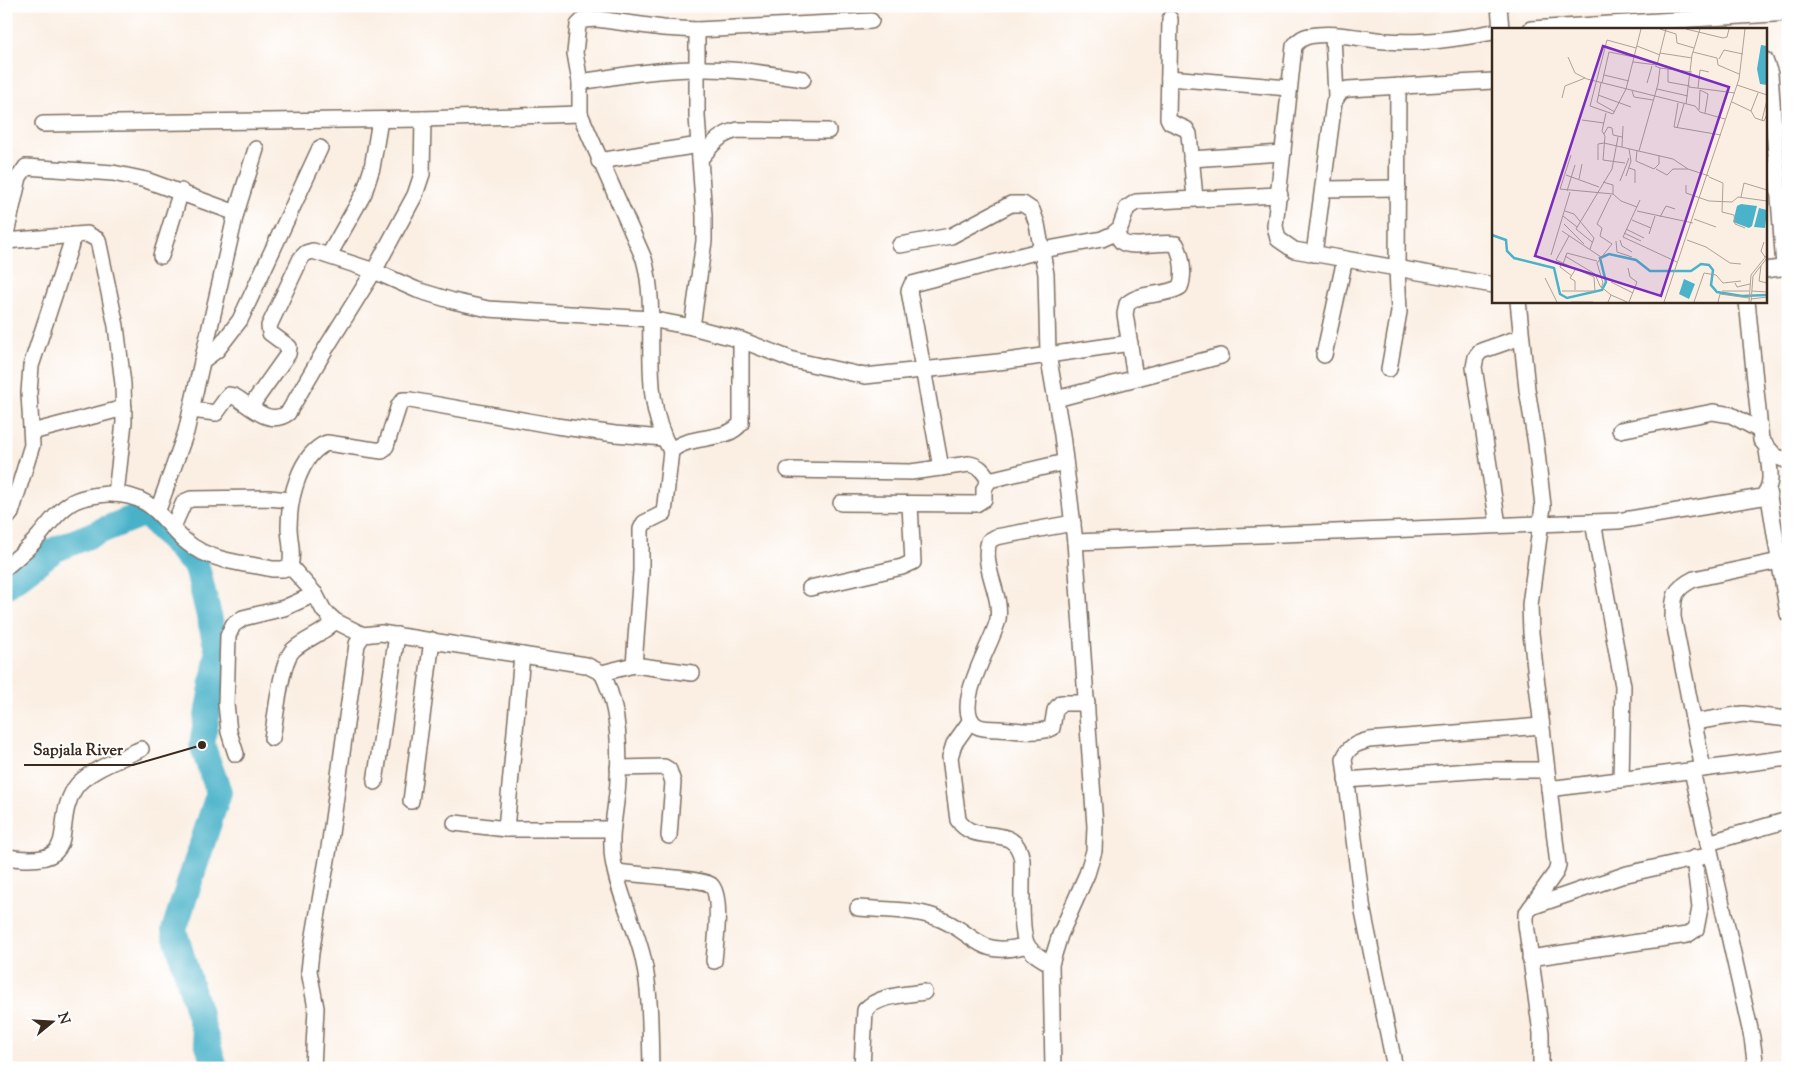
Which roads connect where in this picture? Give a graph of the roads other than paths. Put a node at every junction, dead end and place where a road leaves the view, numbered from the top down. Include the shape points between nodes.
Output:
1 (1500, 6) edge
2 (1788, 13) edge
3 (1170, 19) dead end
4 (871, 21) dead end
5 (1501, 28) edge
6 (1546, 28) edge
7 (697, 30) junction
8 (1492, 32) edge
9 (1333, 35) junction
10 (1766, 63) edge
11 (696, 69) junction
12 (1169, 78) junction
13 (803, 79) dead end
14 (1492, 81) edge
15 (580, 82) junction
16 (1398, 86) junction
17 (1289, 88) junction
18 (1336, 96) junction
19 (580, 114) junction
20 (423, 119) junction
21 (380, 120) junction
22 (43, 124) dead end
23 (828, 131) dead end
24 (320, 148) dead end
25 (256, 149) dead end
26 (699, 152) junction
27 (1283, 153) junction
28 (1191, 159) junction
29 (598, 161) junction
30 (1398, 188) junction
31 (1323, 189) junction
32 (181, 191) junction
33 (1280, 195) junction
34 (1194, 198) junction
35 (236, 213) junction
36 (7, 226) edge
37 (1116, 232) junction
38 (74, 235) junction
39 (6, 241) edge
40 (900, 246) dead end
41 (1044, 250) junction
42 (1314, 254) junction
43 (329, 255) junction
44 (161, 256) dead end
45 (1345, 259) junction
46 (1786, 267) edge
47 (1397, 268) junction
48 (1766, 270) edge
49 (374, 271) junction
50 (1492, 285) edge
51 (1518, 302) edge
52 (1747, 302) edge
53 (650, 319) junction
54 (692, 327) junction
55 (1521, 338) junction
56 (741, 340) junction
57 (1130, 343) junction
58 (1048, 354) junction
59 (1324, 355) dead end
60 (1221, 356) dead end
61 (202, 361) junction
62 (1389, 369) dead end
63 (924, 370) junction
64 (1135, 378) junction
65 (1056, 399) junction
66 (251, 406) junction
67 (124, 408) junction
68 (191, 410) junction
69 (1620, 430) dead end
70 (1759, 430) junction
71 (32, 432) junction
72 (663, 438) junction
73 (1767, 450) junction
74 (671, 451) junction
75 (1788, 461) edge
76 (1065, 462) junction
77 (941, 468) junction
78 (788, 470) dead end
79 (989, 480) junction
80 (1768, 491) junction
81 (116, 494) junction
82 (290, 500) junction
83 (840, 503) dead end
84 (910, 505) junction
85 (158, 510) junction
86 (6, 518) edge
87 (1593, 522) junction
88 (1073, 523) junction
89 (1540, 523) junction
90 (1498, 525) junction
91 (173, 527) junction
92 (1075, 542) junction
93 (1779, 562) junction
94 (290, 566) junction
95 (6, 567) edge
96 (810, 588) dead end
97 (315, 594) junction
98 (1787, 609) edge
99 (335, 621) junction
100 (363, 635) junction
101 (396, 635) junction
102 (432, 640) junction
103 (522, 655) junction
104 (634, 665) junction
105 (602, 673) junction
106 (692, 673) dead end
107 (1087, 703) junction
108 (1788, 719) edge
109 (970, 720) junction
110 (1694, 722) junction
111 (1541, 726) junction
112 (272, 738) dead end
113 (141, 750) dead end
114 (236, 754) dead end
115 (1788, 758) edge
116 (618, 768) junction
117 (1546, 770) junction
118 (1698, 770) junction
119 (1346, 780) junction
120 (1621, 780) junction
121 (375, 782) dead end
122 (1549, 789) junction
123 (412, 801) dead end
124 (1788, 820) edge
125 (455, 823) dead end
126 (506, 829) junction
127 (612, 829) junction
128 (669, 836) dead end
129 (1709, 849) junction
130 (6, 857) edge
131 (1694, 858) junction
132 (616, 872) junction
133 (1531, 907) junction
134 (858, 908) dead end
135 (1027, 945) junction
136 (1530, 958) junction
137 (714, 961) dead end
138 (1051, 964) junction
139 (924, 992) dead end
140 (313, 1068) edge
141 (651, 1068) edge
142 (862, 1068) edge
143 (1053, 1068) edge
144 (1395, 1068) edge
145 (1541, 1068) edge
146 (1756, 1068) edge

1 - 5 street
2 - 6 street
3 - 12 street
4 - 7 street
7 - 11 street
7 - 15 street via 583,20 576,33 575,53
8 - 9 street via 1421,42
9 - 17 street via 1306,36 1296,43
9 - 18 street
10 - 46 street via 1770,74
11 - 13 street
11 - 15 street
11 - 26 street
12 - 17 street
12 - 28 street via 1168,118 1186,129
14 - 16 street
15 - 19 street
16 - 18 street via 1348,89
16 - 30 street
17 - 27 street
18 - 31 street
19 - 20 street
19 - 29 street
20 - 21 street
20 - 49 street via 420,181
21 - 22 street
21 - 43 street via 364,193
23 - 26 street via 727,132
24 - 61 street via 240,320 217,350
25 - 35 street
26 - 29 street
26 - 54 street via 704,241
27 - 28 street
27 - 33 street
28 - 34 street
29 - 53 street via 644,259
30 - 31 street
30 - 47 street
31 - 42 street
32 - 35 street
32 - 36 street via 113,173 26,167 19,176
32 - 44 street
33 - 34 street
33 - 42 street via 1276,221 1278,239 1294,250
34 - 37 street via 1136,202 1128,208
35 - 61 street
37 - 41 street via 1102,239
37 - 57 street via 1128,245 1160,242 1176,244 1180,251 1183,275 1180,287 1133,299 1127,304 1125,314
38 - 39 street
38 - 67 street via 93,236 101,248 120,352
38 - 71 street via 31,366
40 - 41 street via 951,236 1000,209 1023,204 1032,210
41 - 58 street
41 - 63 street via 912,284 910,292
42 - 45 street
43 - 49 street
43 - 66 street via 313,251 301,258 269,326 270,333 286,343 289,351
45 - 47 street
45 - 59 street
46 - 48 street
47 - 50 street
47 - 62 street via 1399,312
49 - 53 street via 416,290 488,309
49 - 66 street via 288,413 282,418 269,418
51 - 55 street
52 - 70 street
53 - 54 street
53 - 72 street via 650,365 657,422
54 - 56 street
55 - 89 street via 1542,487
55 - 90 street via 1481,352 1476,357 1474,368
56 - 63 street via 793,360 834,371 865,376
56 - 74 street via 741,423 731,432 686,442
57 - 58 street
57 - 64 street
58 - 63 street
58 - 65 street
60 - 64 street
61 - 68 street
63 - 77 street
64 - 65 street
65 - 76 street
66 - 68 street via 229,395 216,413
67 - 71 street
67 - 81 street
68 - 85 street via 173,473
69 - 70 street via 1714,412 1731,415
70 - 73 street
71 - 86 street via 32,445 11,513
72 - 74 street
72 - 82 street via 605,433 403,400 382,451 327,443 319,446 298,479
73 - 75 street
73 - 80 street via 1771,482
74 - 104 street via 664,512 644,523 641,529
76 - 79 street
76 - 88 street
77 - 78 street via 892,472
77 - 79 street via 977,465
79 - 84 street via 984,489 984,499 976,504
80 - 87 street via 1754,500
80 - 93 street
81 - 85 street via 130,496
81 - 95 street via 72,502
82 - 91 street via 191,499 184,502
82 - 94 street
83 - 84 street
84 - 96 street via 913,562
85 - 91 street
87 - 89 street
87 - 120 street via 1623,686
88 - 92 street
88 - 109 street via 989,541 987,557 998,619 971,686
89 - 90 street
89 - 111 street via 1530,616
90 - 92 street
91 - 94 street via 201,552 272,569
92 - 107 street
93 - 98 street
93 - 110 street via 1694,579 1676,593 1673,617
94 - 97 street
97 - 99 street
97 - 114 street via 284,608 243,618 233,625 228,636 226,704 229,732
99 - 100 street
99 - 112 street via 317,637 291,652 285,667
100 - 101 street
100 - 140 street via 358,644 311,952 309,971 316,1008
101 - 102 street
101 - 121 street
102 - 103 street
102 - 123 street
103 - 105 street via 586,665
103 - 126 street
104 - 105 street
104 - 106 street
105 - 116 street via 610,689
107 - 109 street via 1057,705 1054,724 1048,729 989,729
107 - 138 street via 1094,851
108 - 110 street via 1743,714
109 - 135 street via 954,744 950,757 956,811 963,828 1009,838 1020,848 1023,932
110 - 118 street
111 - 117 street
111 - 119 street via 1369,740 1347,750 1344,759
113 - 130 street via 86,776 75,787 60,846 51,856 36,859
115 - 118 street
116 - 127 street
116 - 128 street via 664,767 670,770 673,782
117 - 119 street via 1484,770
117 - 122 street
118 - 120 street
118 - 129 street
119 - 144 street via 1363,911
120 - 122 street
122 - 133 street via 1558,865
124 - 129 street
125 - 126 street
126 - 127 street
127 - 132 street
129 - 131 street
129 - 146 street
131 - 133 street via 1627,874
131 - 136 street via 1700,908 1696,929 1686,935
132 - 137 street via 703,880 712,885 717,909
132 - 141 street via 619,890 643,956 648,984
133 - 136 street via 1526,914
134 - 135 street via 936,918 979,945 994,950 1012,950
135 - 138 street
136 - 145 street via 1541,1033
138 - 143 street
139 - 142 street via 880,999 865,1010

